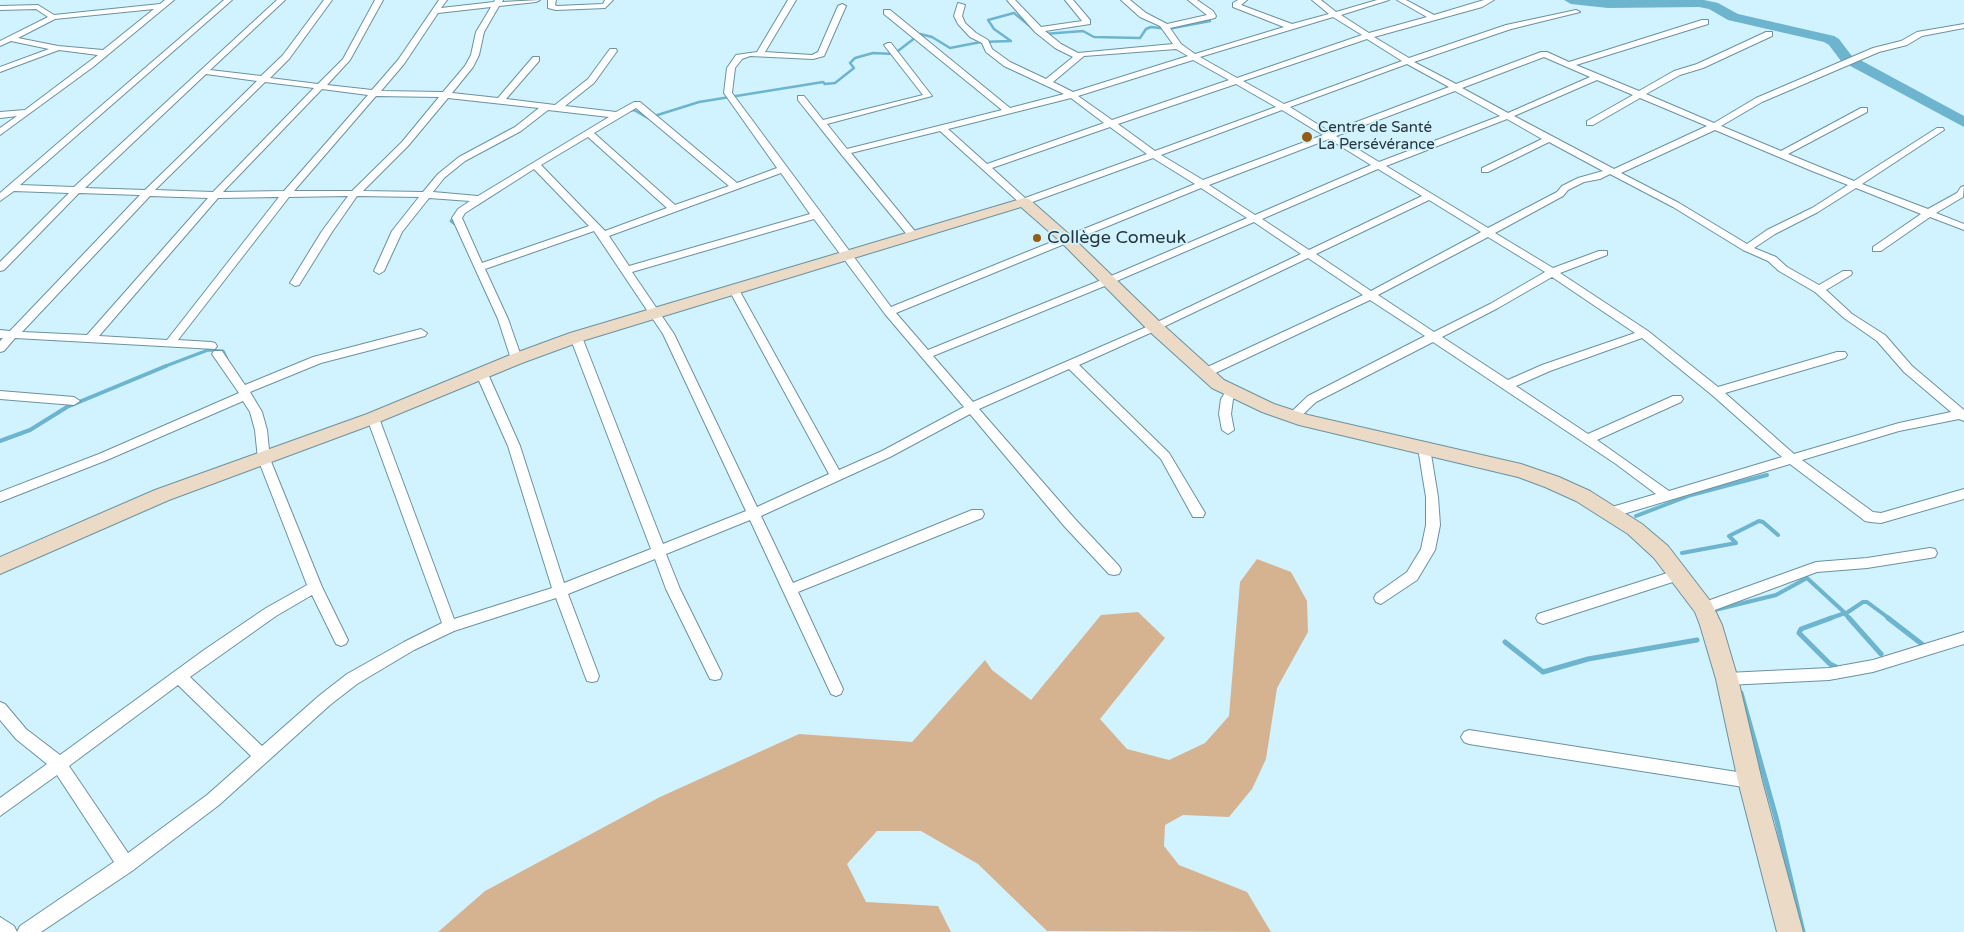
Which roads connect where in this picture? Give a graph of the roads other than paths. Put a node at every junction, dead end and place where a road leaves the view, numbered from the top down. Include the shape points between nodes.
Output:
1 (48, 0) edge
2 (170, 0) edge
3 (228, 0) edge
4 (281, 0) edge
5 (328, 0) edge
6 (379, 0) edge
7 (443, 0) edge
8 (536, 0) edge
9 (552, 0) edge
10 (609, 0) edge
11 (792, 0) edge
12 (1011, 0) edge
13 (1070, 0) edge
14 (1125, 0) edge
15 (1192, 0) edge
16 (1243, 0) edge
17 (1316, 0) edge
18 (1385, 0) edge
19 (1401, 0) edge
20 (1490, 0) edge
21 (498, 2) edge
22 (961, 5) dead end
23 (162, 6) junction
24 (842, 6) dead end
25 (29, 7) junction
26 (0, 8) edge
27 (436, 10) junction
28 (887, 12) dead end
29 (1576, 12) dead end
30 (1335, 15) junction
31 (53, 17) junction
32 (1432, 17) junction
33 (1705, 22) dead end
34 (1964, 26) edge
35 (1165, 27) junction
36 (1292, 27) junction
37 (1038, 30) junction
38 (1769, 34) dead end
39 (1368, 36) junction
40 (11, 39) junction
41 (0, 44) edge
42 (888, 44) dead end
43 (1178, 46) junction
44 (58, 48) junction
45 (613, 51) dead end
46 (104, 53) junction
47 (760, 54) junction
48 (1077, 56) junction
49 (1194, 57) junction
50 (536, 59) dead end
51 (1409, 62) junction
52 (1568, 64) junction
53 (0, 70) edge
54 (206, 72) junction
55 (1596, 77) junction
56 (264, 78) junction
57 (1235, 80) junction
58 (1048, 82) junction
59 (320, 85) junction
60 (1454, 87) junction
61 (373, 93) junction
62 (447, 95) junction
63 (1640, 95) junction
64 (1072, 96) junction
65 (801, 98) dead end
66 (500, 101) junction
67 (546, 107) junction
68 (1283, 107) junction
69 (557, 108) junction
70 (1864, 110) dead end
71 (1010, 111) junction
72 (24, 112) junction
73 (0, 115) edge
74 (616, 115) junction
75 (1507, 116) junction
76 (821, 123) junction
77 (1590, 123) dead end
78 (1112, 124) junction
79 (1715, 126) junction
80 (943, 129) junction
81 (1940, 130) dead end
82 (0, 132) edge
83 (588, 132) junction
84 (1330, 136) junction
85 (1549, 139) junction
86 (844, 152) junction
87 (1153, 154) junction
88 (1782, 154) junction
89 (535, 164) junction
90 (1377, 166) junction
91 (986, 167) junction
92 (783, 169) junction
93 (1485, 170) dead end
94 (1612, 172) junction
95 (1202, 184) junction
96 (1856, 185) junction
97 (735, 186) junction
98 (11, 188) junction
99 (1964, 189) edge
100 (77, 190) junction
101 (148, 192) junction
102 (355, 193) junction
103 (426, 194) junction
104 (215, 195) junction
105 (286, 195) junction
106 (1428, 197) junction
107 (0, 198) edge
108 (480, 199) junction
109 (1024, 202) junction
110 (673, 208) junction
111 (1929, 214) junction
112 (816, 216) junction
113 (1254, 218) junction
114 (1964, 227) edge
115 (599, 231) junction
116 (1486, 232) junction
117 (913, 235) junction
118 (1066, 239) junction
119 (1747, 248) junction
120 (1877, 249) dead end
121 (1603, 253) dead end
122 (1307, 254) junction
123 (846, 256) junction
124 (480, 267) junction
125 (0, 268) edge
126 (627, 270) junction
127 (379, 271) dead end
128 (1552, 272) junction
129 (1846, 272) dead end
130 (1108, 281) junction
131 (294, 283) dead end
132 (733, 288) junction
133 (1819, 290) junction
134 (1371, 295) junction
135 (889, 312) junction
136 (654, 313) junction
137 (1155, 327) junction
138 (421, 333) dead end
139 (0, 334) edge
140 (13, 334) junction
141 (1644, 334) junction
142 (576, 337) junction
143 (1434, 337) junction
144 (90, 339) junction
145 (171, 342) junction
146 (0, 348) edge
147 (925, 354) junction
148 (1841, 355) dead end
149 (516, 359) junction
150 (1071, 364) junction
151 (1205, 373) junction
152 (482, 374) junction
153 (1507, 385) junction
154 (1232, 391) junction
155 (245, 392) junction
156 (1716, 392) junction
157 (0, 395) edge
158 (1677, 398) dead end
159 (74, 401) dead end
160 (971, 408) junction
161 (1963, 415) edge
162 (1293, 417) junction
163 (374, 418) junction
164 (1228, 430) dead end
165 (1587, 439) junction
166 (1424, 448) junction
167 (264, 458) junction
168 (1792, 459) junction
169 (836, 477) junction
170 (1964, 494) edge
171 (1666, 495) junction
172 (0, 497) edge
173 (1610, 512) junction
174 (1198, 513) dead end
175 (753, 514) junction
176 (976, 514) dead end
177 (658, 553) junction
178 (1930, 553) dead end
179 (0, 566) edge
180 (1114, 570) dead end
181 (1680, 574) junction
182 (315, 587) junction
183 (789, 590) junction
184 (560, 591) junction
185 (1381, 598) dead end
186 (1704, 608) junction
187 (1543, 618) dead end
188 (450, 626) junction
189 (1964, 638) edge
190 (341, 640) dead end
191 (715, 674) dead end
192 (179, 676) junction
193 (592, 676) dead end
194 (1727, 679) junction
195 (836, 689) dead end
196 (0, 709) edge
197 (1469, 736) dead end
198 (262, 757) junction
199 (59, 764) junction
200 (1750, 781) junction
201 (0, 808) edge
202 (126, 865) junction
203 (0, 926) edge
204 (8, 932) edge
205 (26, 932) edge
206 (1790, 932) edge

1 - 25 street
2 - 23 street
3 - 98 street
4 - 54 street
5 - 56 street via 295,46
6 - 59 street via 348,57
7 - 27 street
8 - 21 street
9 - 10 street via 551,6 556,8 605,6
11 - 47 street
12 - 37 street
13 - 37 street via 1087,22
14 - 35 street via 1142,15
15 - 35 street via 1212,16
16 - 36 street via 1236,5
17 - 30 street
18 - 30 street
19 - 32 street
20 - 32 street
21 - 27 street
21 - 62 street via 480,32 469,67
22 - 58 street via 958,16 973,36 1024,73
23 - 31 street
23 - 46 street
24 - 47 street via 818,56
25 - 26 street
25 - 31 street via 40,7
27 - 61 street via 401,62
28 - 71 street
29 - 51 street via 1500,29
30 - 36 street
30 - 39 street
31 - 40 street
32 - 39 street
33 - 52 street
34 - 79 street via 1920,34 1876,50 1767,97
35 - 43 street
36 - 49 street
37 - 48 street
38 - 63 street via 1700,66 1677,73
39 - 51 street
39 - 57 street
40 - 41 street
40 - 44 street
42 - 76 street via 928,96
43 - 48 street via 1102,51
43 - 49 street
44 - 46 street
44 - 53 street
45 - 69 street via 591,81
46 - 72 street
47 - 92 street via 739,57 731,68 727,88 742,115
48 - 58 street
49 - 57 street
49 - 64 street
50 - 66 street
51 - 60 street
51 - 68 street
52 - 55 street
52 - 60 street via 1544,54 1538,55
54 - 56 street
54 - 100 street
55 - 63 street
55 - 75 street
56 - 59 street
56 - 101 street
57 - 68 street
57 - 78 street
58 - 64 street
59 - 61 street
59 - 104 street
60 - 75 street
60 - 84 street
61 - 62 street
61 - 105 street
62 - 66 street
62 - 102 street via 405,144
63 - 77 street
63 - 79 street
64 - 71 street
64 - 78 street
65 - 76 street
66 - 67 street
67 - 69 street
67 - 103 street via 518,129 451,166
68 - 84 street
68 - 87 street
69 - 74 street
70 - 88 street
71 - 80 street
72 - 73 street
72 - 82 street
74 - 83 street
74 - 97 street via 639,105
75 - 85 street
75 - 90 street
76 - 86 street
78 - 87 street
78 - 91 street
79 - 88 street
79 - 94 street
80 - 86 street
80 - 91 street
81 - 96 street
83 - 89 street
83 - 110 street
84 - 90 street
84 - 95 street
85 - 93 street
85 - 94 street
86 - 117 street
87 - 95 street
87 - 109 street
88 - 96 street
89 - 108 street
89 - 115 street
90 - 106 street
90 - 113 street
91 - 109 street
92 - 97 street
92 - 112 street
94 - 116 street via 1581,180
94 - 119 street via 1676,205
95 - 113 street
95 - 118 street
96 - 111 street
96 - 119 street
97 - 110 street
98 - 100 street
98 - 107 street
99 - 111 street via 1960,195
100 - 101 street
100 - 125 street
101 - 104 street
101 - 140 street
102 - 103 street
102 - 105 street
102 - 131 street
103 - 108 street
103 - 127 street via 397,231
104 - 105 street
104 - 144 street
105 - 145 street
106 - 116 street
106 - 122 street
108 - 124 street via 461,211 457,218
109 - 117 main road
109 - 118 main road
110 - 115 street
111 - 114 street
111 - 120 street
112 - 123 street
112 - 126 street
113 - 122 street
113 - 130 street
115 - 124 street
115 - 126 street
116 - 128 street
116 - 134 street
117 - 123 main road
118 - 130 main road
118 - 135 street
119 - 133 street via 1772,259
121 - 128 street
122 - 134 street
122 - 137 street
123 - 132 main road
123 - 135 street
124 - 149 street
126 - 136 street
128 - 141 street
128 - 143 street
129 - 133 street
130 - 137 main road
130 - 147 street
132 - 136 main road
132 - 169 street
133 - 161 street via 1848,316 1881,338 1908,369
134 - 143 street
134 - 151 street
135 - 147 street
136 - 142 main road
136 - 175 street via 682,361
137 - 150 street
137 - 151 main road
138 - 155 street via 317,360
139 - 140 street
140 - 144 street
140 - 146 street
141 - 153 street
141 - 156 street
142 - 149 main road
142 - 177 street
143 - 153 street
143 - 162 street via 1312,399
144 - 145 street
145 - 155 street via 215,350
147 - 160 street
148 - 156 street
149 - 152 main road
150 - 160 street
150 - 174 street via 1165,456
151 - 154 main road
152 - 163 main road
152 - 184 street via 514,446
153 - 165 street
154 - 162 main road
154 - 164 street via 1225,414
155 - 167 street via 259,421
155 - 172 street via 103,457
156 - 168 street
157 - 159 street
158 - 165 street
160 - 169 street
160 - 180 street
161 - 168 street via 1899,427
162 - 166 main road
163 - 167 main road
163 - 188 street
165 - 171 street
166 - 173 main road via 1520,471 1575,493
166 - 185 street via 1434,525 1428,550 1412,576
167 - 179 main road via 162,495
167 - 182 street
168 - 170 street via 1863,513 1876,519
168 - 171 street
169 - 175 street
171 - 173 street
173 - 181 main road via 1661,552
175 - 177 street
175 - 183 street
176 - 183 street
177 - 184 street
177 - 191 street
178 - 186 street via 1816,567
181 - 186 main road
181 - 187 street
182 - 190 street
182 - 192 street via 271,612
183 - 195 street
184 - 188 street
184 - 193 street
186 - 194 main road via 1712,624
188 - 198 street via 352,679
189 - 194 street via 1873,666 1838,672
192 - 198 street
192 - 199 street
194 - 200 main road
196 - 199 street via 21,734
197 - 200 street
198 - 202 street via 213,800
199 - 201 street
199 - 202 street
200 - 206 main road
202 - 205 street
203 - 204 street

